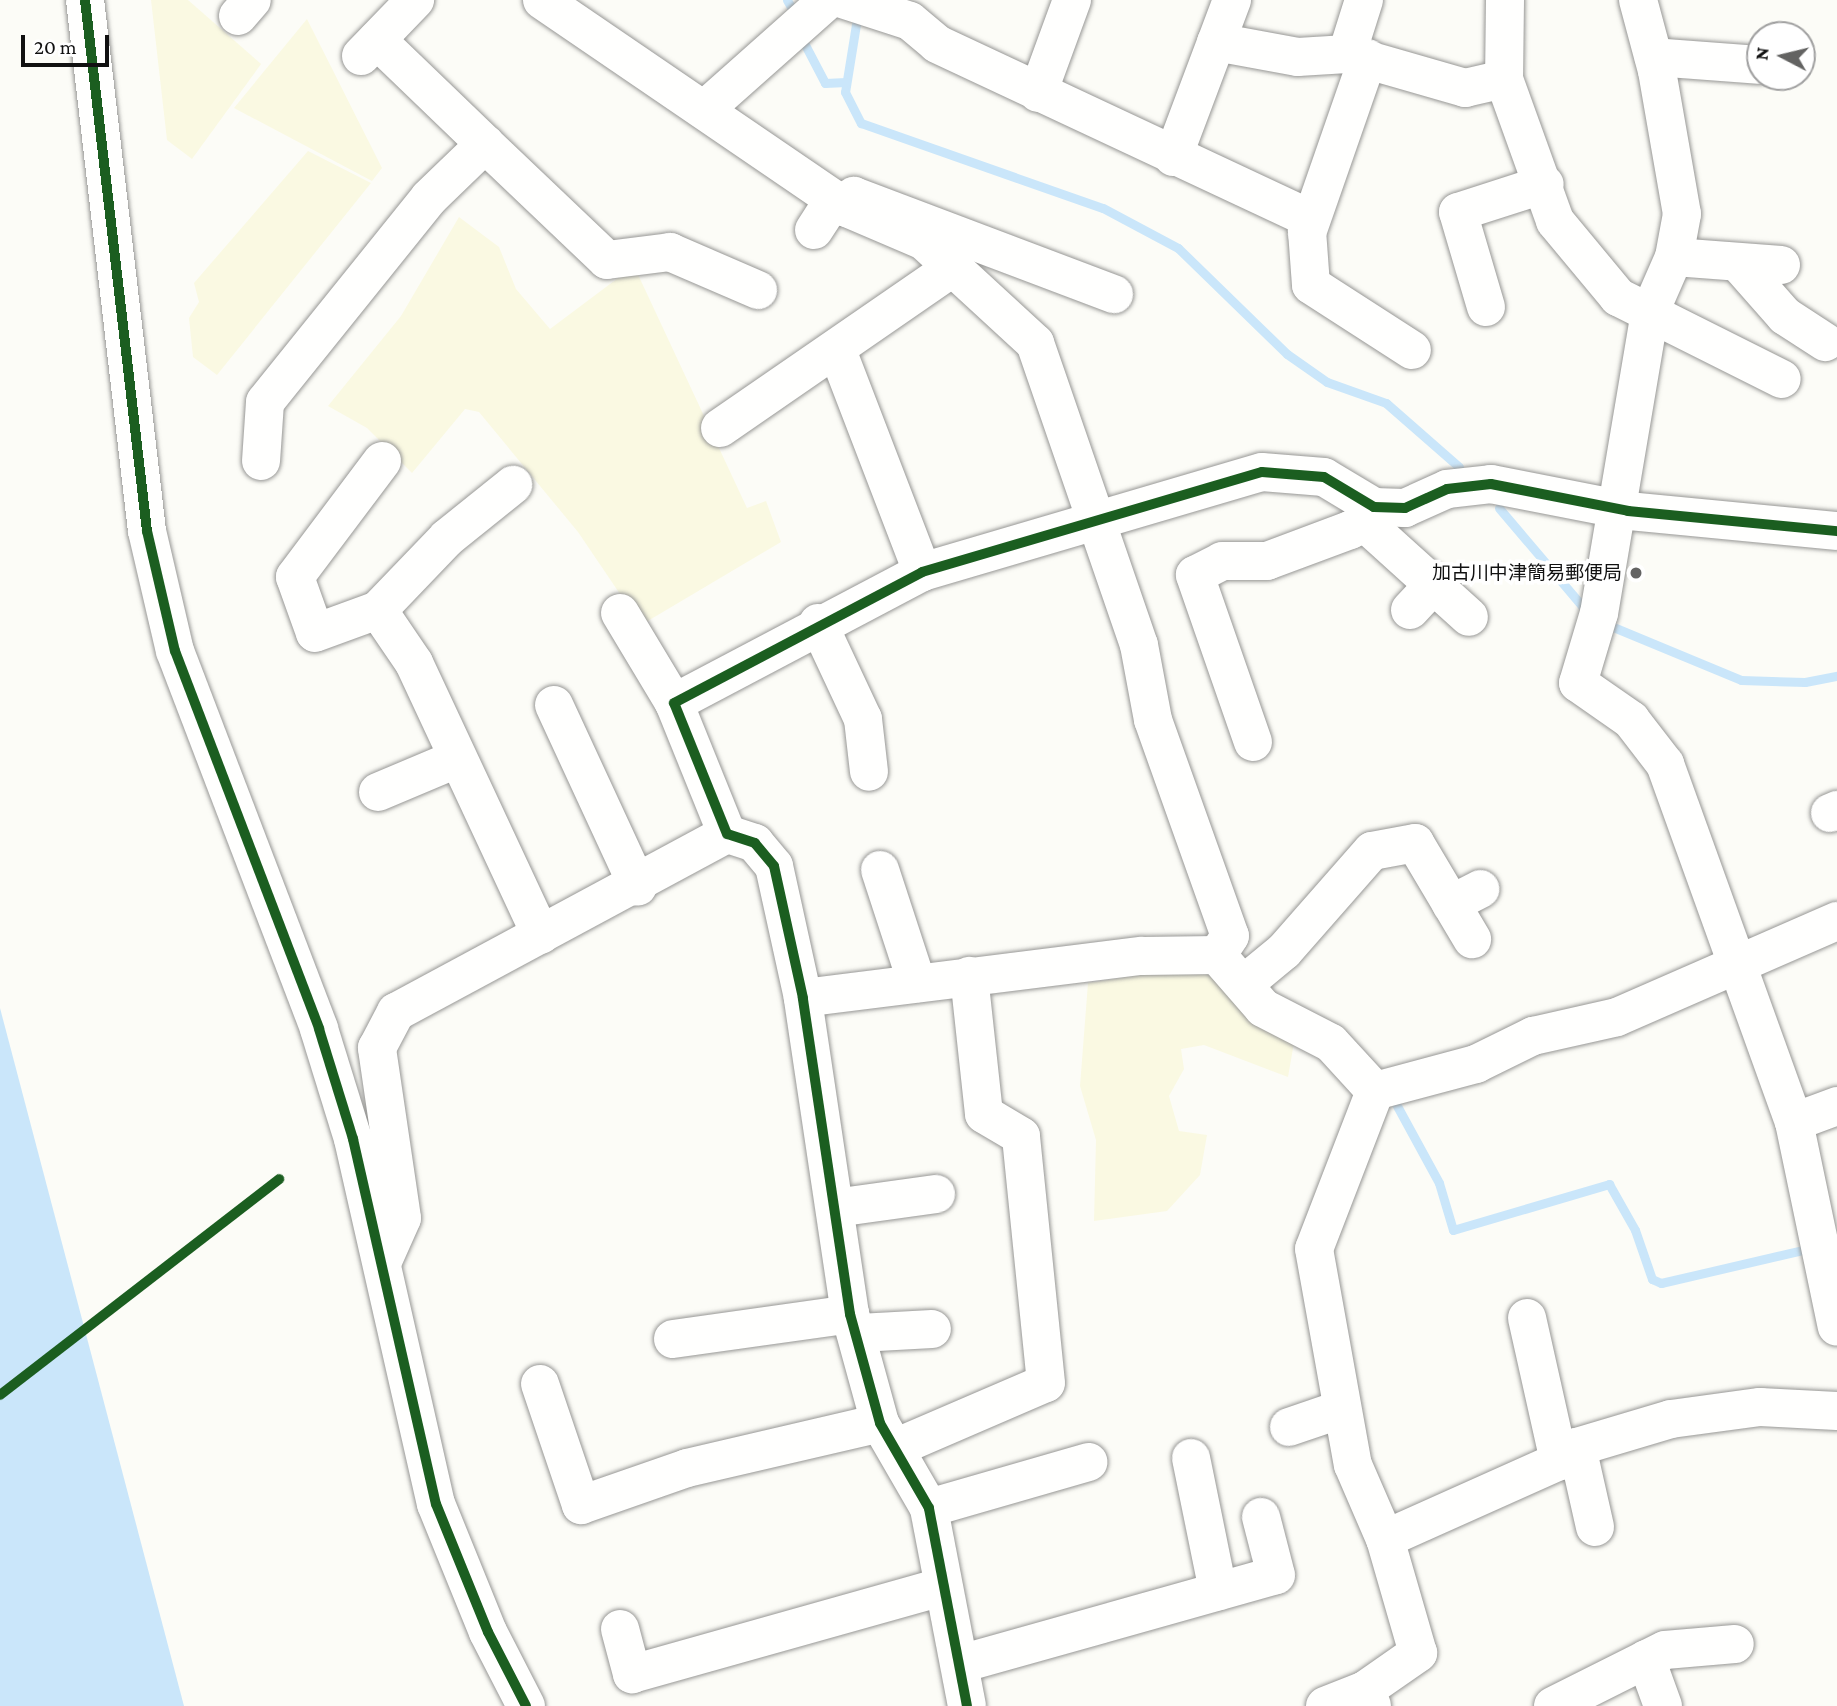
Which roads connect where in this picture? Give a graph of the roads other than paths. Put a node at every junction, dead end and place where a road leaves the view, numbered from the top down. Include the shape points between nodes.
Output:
1 (85, 0) edge
2 (415, 0) edge
3 (542, 0) edge
4 (1072, 0) edge
5 (1232, 0) edge
6 (1364, 0) edge
7 (1505, 0) edge
8 (1638, 0) edge
9 (849, 2) edge
10 (923, 33) edge
11 (1216, 42) junction
12 (1358, 56) junction
13 (1654, 57) junction
14 (1746, 58) edge
15 (1504, 79) junction
16 (1038, 93) junction
17 (704, 110) junction
18 (485, 144) junction
19 (1173, 157) junction
20 (1545, 184) junction
21 (832, 212) junction
22 (1307, 233) junction
23 (1674, 257) junction
24 (1740, 265) junction
25 (1781, 265) dead end
26 (953, 267) junction
27 (758, 290) dead end
28 (1114, 294) dead end
29 (1486, 307) dead end
30 (1650, 312) junction
31 (1825, 341) dead end
32 (837, 350) junction
33 (1412, 350) dead end
34 (1782, 379) dead end
35 (720, 428) dead end
36 (261, 461) dead end
37 (382, 461) dead end
38 (513, 485) dead end
39 (1614, 508) junction
40 (1370, 515) junction
41 (1093, 520) junction
42 (1837, 531) edge
43 (922, 572) junction
44 (378, 610) junction
45 (620, 613) dead end
46 (1469, 617) dead end
47 (818, 623) junction
48 (674, 703) junction
49 (554, 705) dead end
50 (1253, 741) dead end
51 (456, 759) junction
52 (869, 772) dead end
53 (378, 792) dead end
54 (727, 834) junction
55 (880, 870) dead end
56 (638, 887) junction
57 (1837, 921) edge
58 (541, 935) junction
59 (1472, 939) dead end
60 (1217, 955) junction
61 (1739, 963) junction
62 (969, 976) junction
63 (918, 983) junction
64 (1244, 984) junction
65 (803, 998) junction
66 (1376, 1091) junction
67 (1837, 1106) edge
68 (1794, 1122) junction
69 (936, 1194) dead end
70 (835, 1208) junction
71 (382, 1264) junction
72 (1836, 1315) edge
73 (1527, 1318) dead end
74 (854, 1323) junction
75 (932, 1329) dead end
76 (684, 1330) dead end
77 (540, 1384) dead end
78 (1339, 1410) junction
79 (1837, 1411) edge
80 (1289, 1427) dead end
81 (888, 1435) junction
82 (1568, 1454) junction
83 (1191, 1458) dead end
84 (1088, 1462) dead end
85 (929, 1508) junction
86 (1261, 1517) dead end
87 (1595, 1528) dead end
88 (1385, 1539) junction
89 (941, 1587) junction
90 (1218, 1591) junction
91 (620, 1629) dead end
92 (1735, 1644) dead end
93 (1646, 1659) junction
94 (960, 1664) junction
95 (1369, 1698) edge
96 (526, 1706) edge
97 (967, 1706) edge
98 (1325, 1706) edge
99 (1553, 1706) edge
100 (1663, 1706) edge

1 - 71 street via 147,531 175,652 319,1029
2 - 18 street via 369,48
3 - 17 street
4 - 16 street
5 - 11 street
6 - 12 street
7 - 15 street
8 - 13 street
9 - 10 street
9 - 17 street
10 - 16 street
11 - 12 street via 1298,57
11 - 19 street
12 - 15 street via 1465,88
12 - 22 street
13 - 14 street via 1721,45
13 - 23 street via 1682,214
15 - 20 street
16 - 19 street
17 - 21 street
18 - 27 street via 589,223 607,260 670,252 712,287
18 - 36 street via 429,198 265,402
19 - 22 street via 1306,217
20 - 29 street via 1458,212
20 - 30 street via 1555,220 1618,297
21 - 26 street via 924,241
21 - 28 street via 854,196
22 - 33 street via 1311,285
23 - 24 street
23 - 30 street
24 - 25 street
24 - 31 street via 1785,316
26 - 32 street
26 - 41 street via 1035,343
30 - 34 street
30 - 39 street
32 - 35 street
32 - 43 street
37 - 44 street via 339,482 295,578 315,633
38 - 44 street via 439,527
39 - 40 street via 1491,484 1447,489 1405,508
39 - 42 street
39 - 61 street via 1597,620 1578,683 1631,720 1665,764
40 - 41 street via 1324,477 1262,472
40 - 46 street via 1421,598
40 - 50 street via 1267,561 1222,561 1195,575 1254,693
41 - 43 street
41 - 60 street via 1139,645 1153,720 1230,936
43 - 47 street
44 - 51 street via 414,663
45 - 48 street
47 - 48 street
47 - 52 street via 863,719
48 - 54 street
49 - 56 street
51 - 53 street
51 - 58 street
54 - 56 street
54 - 65 street via 755,844 774,866
55 - 63 street
56 - 58 street
57 - 61 street
58 - 71 street via 396,1012 377,1048 402,1218
59 - 64 street via 1465,896 1415,843 1372,851 1284,951
60 - 62 street via 1142,956
60 - 64 street
61 - 66 street via 1617,1017 1533,1036 1476,1064
61 - 68 street
62 - 63 street
62 - 81 street via 984,1114 1021,1136 1046,1383
63 - 65 street
64 - 66 street via 1263,1008 1331,1043
65 - 70 street
66 - 78 street via 1314,1249
67 - 68 street
68 - 72 street
69 - 70 street
70 - 74 street
71 - 96 street via 436,1504 488,1632
73 - 82 street
74 - 75 street
74 - 76 street
74 - 81 street
77 - 81 street via 581,1505
78 - 80 street
78 - 88 street via 1353,1465
79 - 82 street via 1760,1407 1671,1419
81 - 85 street
82 - 87 street
82 - 88 street
83 - 90 street
84 - 85 street
85 - 89 street
86 - 90 street via 1276,1575
88 - 95 street via 1418,1653
89 - 91 street via 774,1622 621,1679
89 - 94 street
90 - 94 street
92 - 93 street via 1665,1650
93 - 99 street
93 - 100 street
94 - 97 street
95 - 98 street

